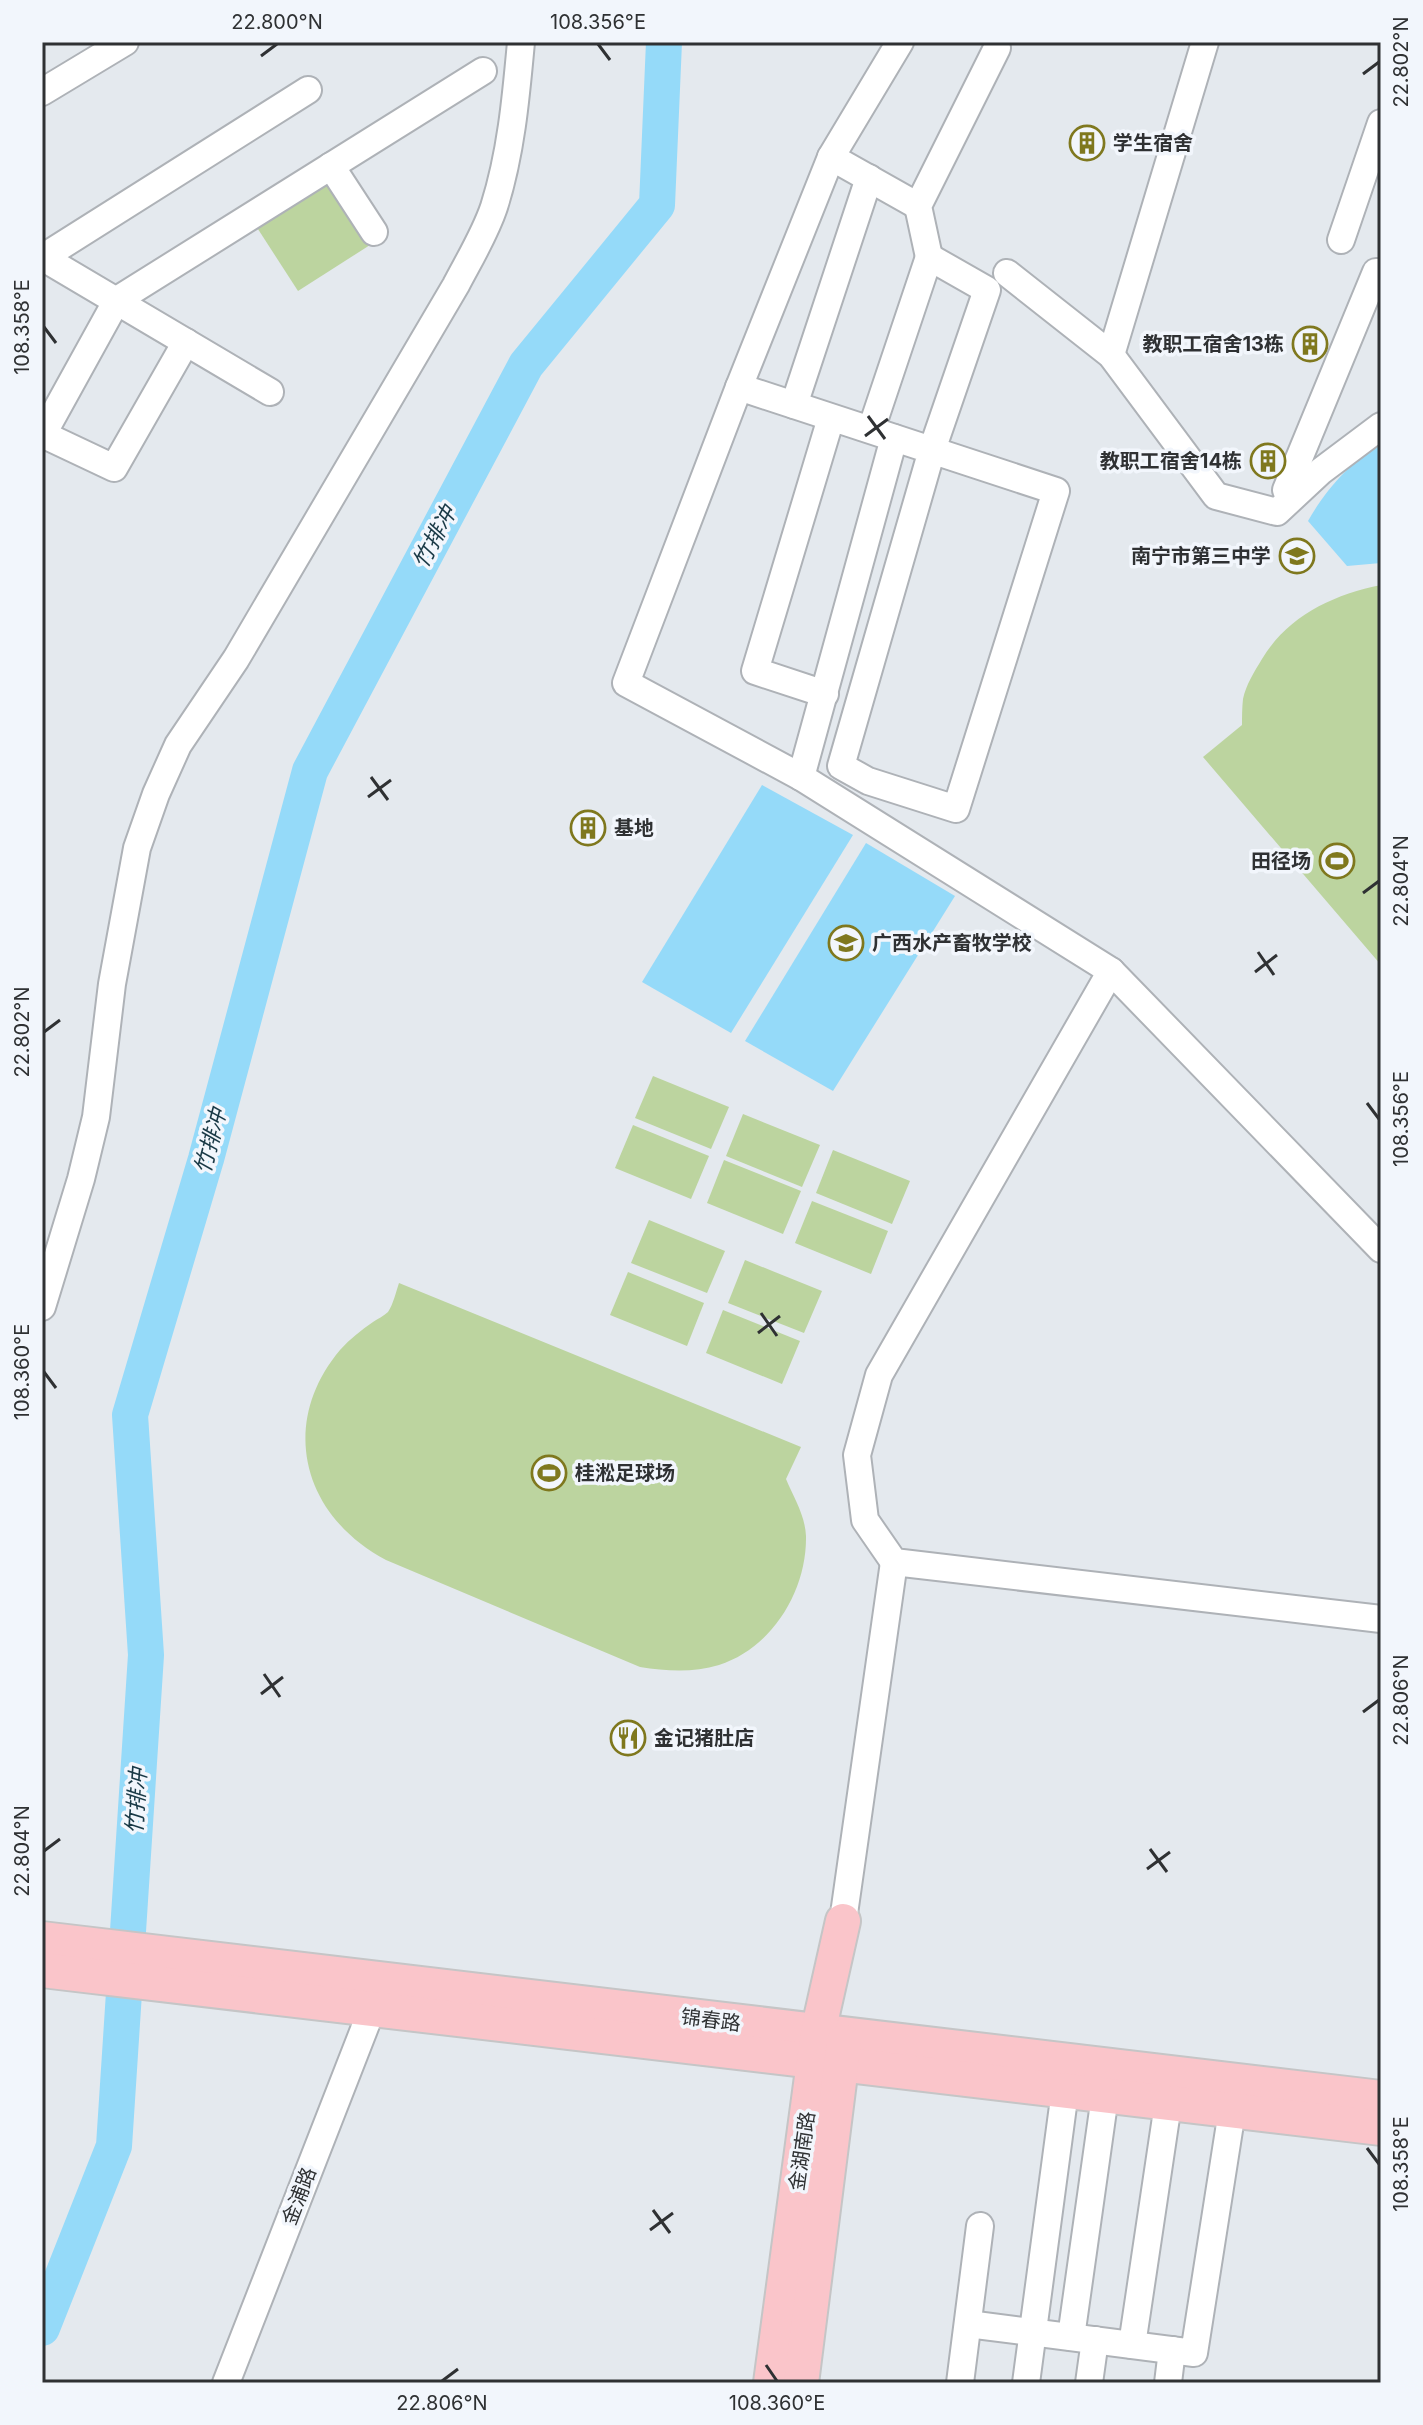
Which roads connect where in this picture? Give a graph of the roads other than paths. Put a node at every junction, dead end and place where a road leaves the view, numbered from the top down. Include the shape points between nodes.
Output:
1 (125, 42) edge
2 (521, 42) edge
3 (900, 42) edge
4 (1205, 42) edge
5 (997, 48) dead end
6 (483, 71) dead end
7 (308, 90) dead end
8 (42, 92) edge
9 (1381, 123) edge
10 (831, 157) junction
11 (331, 166) junction
12 (869, 178) junction
13 (918, 206) junction
14 (374, 232) dead end
15 (1341, 240) dead end
16 (42, 257) edge
17 (929, 257) junction
18 (1381, 272) edge
19 (1007, 273) dead end
20 (117, 300) junction
21 (186, 342) junction
22 (1111, 355) junction
23 (739, 387) junction
24 (270, 392) dead end
25 (794, 405) junction
26 (831, 418) junction
27 (1381, 426) edge
28 (42, 434) edge
29 (882, 434) junction
30 (932, 450) junction
31 (1286, 490) dead end
32 (825, 694) junction
33 (801, 777) junction
34 (1111, 971) junction
35 (1381, 1249) edge
36 (42, 1307) edge
37 (894, 1562) junction
38 (1381, 1619) edge
39 (843, 1921) joint
40 (42, 1939) edge
41 (42, 1970) edge
42 (289, 1985) junction
43 (372, 2009) junction
44 (830, 2048) junction
45 (1065, 2091) junction
46 (1105, 2096) junction
47 (1381, 2098) edge
48 (1168, 2104) junction
49 (1232, 2111) junction
50 (1381, 2128) edge
51 (980, 2226) dead end
52 (968, 2324) junction
53 (1032, 2332) junction
54 (1083, 2339) junction
55 (1132, 2345) junction
56 (1172, 2350) junction
57 (226, 2383) edge
58 (771, 2383) edge
59 (801, 2383) edge
60 (960, 2383) edge
61 (1026, 2383) edge
62 (1089, 2383) edge
63 (1168, 2383) edge

1 - 8 street
2 - 36 street via 505,162 494,208 477,244 236,659 178,745 156,794 137,848 112,984 96,1117
3 - 10 street
4 - 22 street
5 - 13 street
6 - 11 street
7 - 16 street
9 - 15 street
10 - 12 street
10 - 23 street
11 - 14 street
11 - 20 street
12 - 13 street
12 - 25 street
13 - 17 street
16 - 20 street
17 - 29 street
17 - 30 street via 987,290
18 - 31 street via 1376,272
19 - 22 street
20 - 21 street
20 - 28 street
21 - 24 street
21 - 28 street via 114,468
22 - 27 street via 1216,496 1277,512
23 - 25 street
23 - 33 street via 626,683
25 - 26 street
26 - 29 street
26 - 32 street via 755,671
29 - 30 street
29 - 32 street
30 - 30 street via 1056,491 956,809 868,781 841,766
32 - 33 street
33 - 34 street
34 - 35 street
34 - 37 street via 879,1375 857,1455 865,1520
37 - 38 street
37 - 39 street, 金湖南路
39 - 44 main road, 金湖南路
40 - 42 main road, 锦春路
41 - 42 main road, 锦春路
42 - 43 main road, 锦春路
42 - 44 main road, 锦春路
43 - 44 main road, 锦春路
43 - 57 street, 金浦路
44 - 45 main road, 锦春路
44 - 47 main road, 锦春路
44 - 58 main road, 金湖南路
44 - 59 main road, 金湖南路
45 - 46 main road, 锦春路
45 - 53 street
46 - 48 main road, 锦春路
46 - 54 street
48 - 49 main road, 锦春路
48 - 55 street
49 - 50 main road, 锦春路
49 - 56 street via 1194,2353
51 - 52 street
52 - 53 street
52 - 60 street
53 - 54 street
53 - 61 street
54 - 55 street
54 - 62 street
55 - 56 street
56 - 63 street

